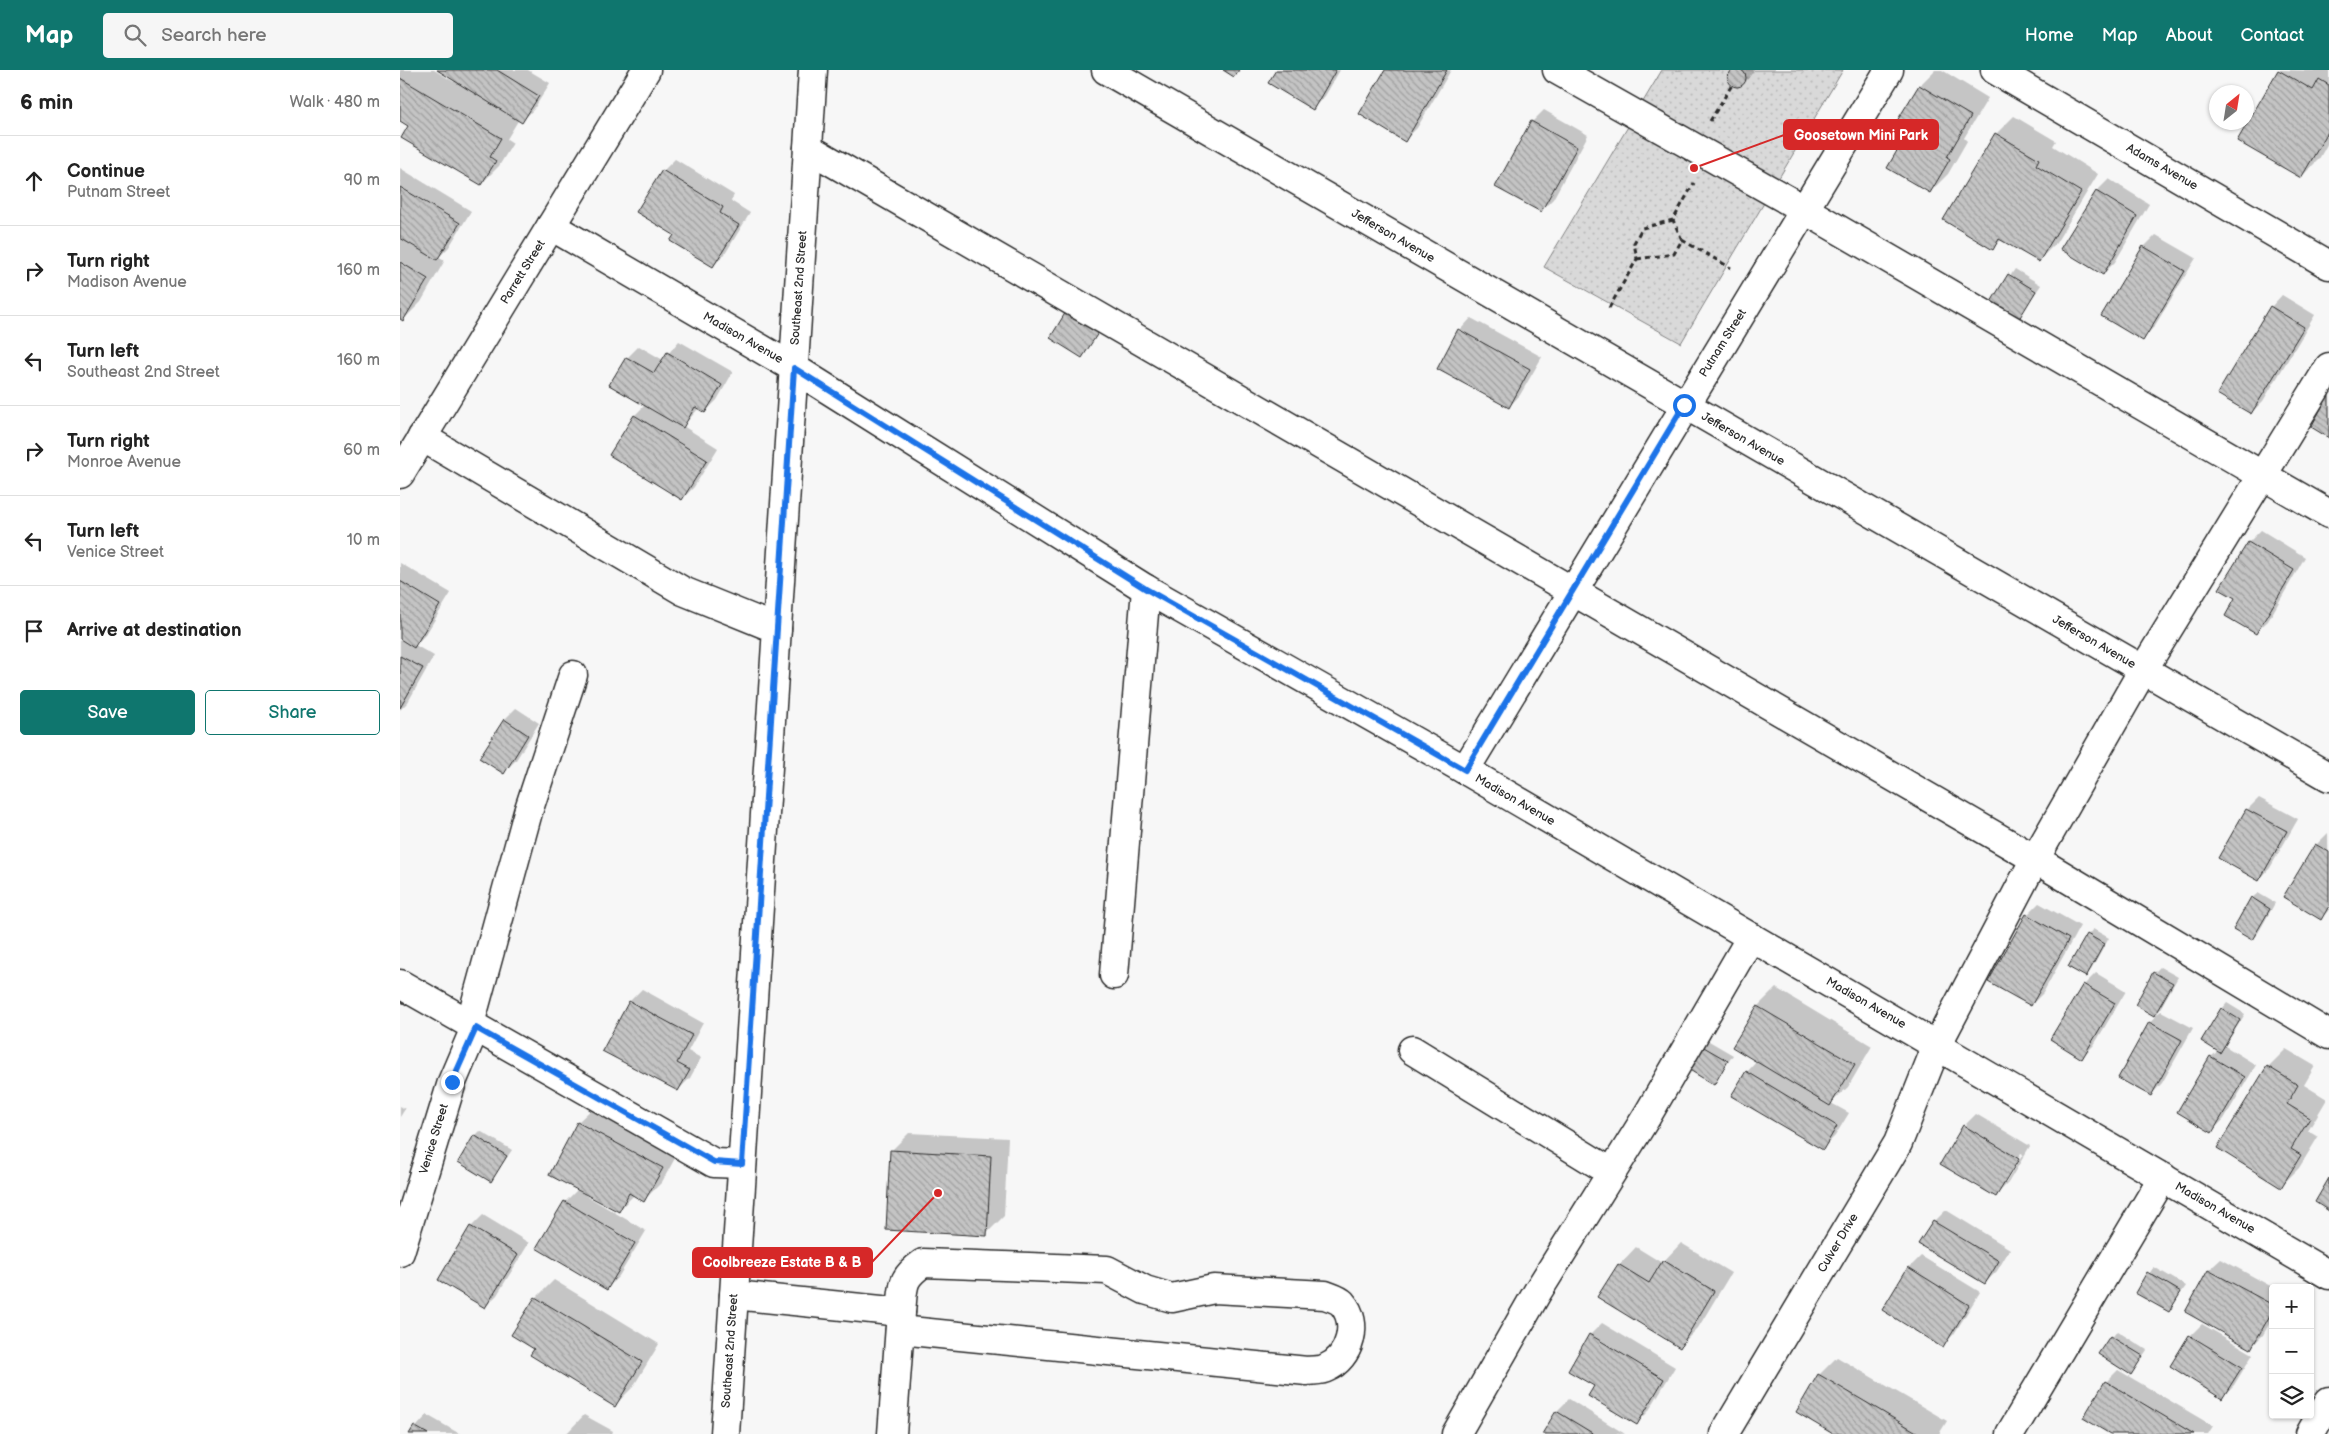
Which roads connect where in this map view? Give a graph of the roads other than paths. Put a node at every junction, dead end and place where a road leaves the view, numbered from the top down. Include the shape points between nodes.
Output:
1 (646, 70) edge
2 (813, 70) edge
3 (1106, 70) edge
4 (1557, 70) edge
5 (1889, 70) edge
6 (1995, 70) edge
7 (808, 148) junction
8 (1805, 210) junction
9 (551, 226) junction
10 (2329, 265) edge
11 (2329, 367) edge
12 (794, 368) junction
13 (1684, 405) junction
14 (422, 437) junction
15 (400, 474) edge
16 (2263, 475) junction
17 (2329, 514) edge
18 (1146, 589) junction
19 (1572, 592) junction
20 (777, 629) junction
21 (2143, 670) junction
22 (573, 675) dead end
23 (1465, 770) junction
24 (2329, 777) edge
25 (2035, 859) junction
26 (1751, 937) junction
27 (1114, 975) dead end
28 (400, 984) edge
29 (473, 1026) junction
30 (2329, 1035) edge
31 (1937, 1045) junction
32 (1412, 1050) dead end
33 (742, 1164) junction
34 (1611, 1172) junction
35 (2163, 1177) junction
36 (400, 1252) edge
37 (2329, 1275) edge
38 (734, 1295) junction
39 (900, 1321) junction
40 (2329, 1401) edge
41 (725, 1434) edge
42 (892, 1434) edge
43 (1456, 1434) edge
44 (1724, 1434) edge
45 (2010, 1434) edge
46 (2310, 1434) edge

1 - 9 street, Parrett Street
2 - 7 street, Southeast 2nd Street
3 - 13 street, Jefferson Avenue
4 - 8 street
5 - 8 street, Putnam Street
6 - 10 street, Adams Avenue
7 - 12 street, Southeast 2nd Street
7 - 19 street
8 - 13 street, Putnam Street
8 - 16 street
9 - 12 street, Madison Avenue
9 - 14 street, Parrett Street
11 - 16 street, Culver Drive
12 - 18 street, Madison Avenue
12 - 20 street, Southeast 2nd Street
13 - 19 street, Putnam Street
13 - 21 street, Jefferson Avenue
14 - 15 street, Parrett Street
14 - 20 street via 683,591
16 - 17 street
16 - 21 street, Culver Drive
18 - 23 street, Madison Avenue
18 - 27 street
19 - 23 street, Putnam Street
19 - 25 street
20 - 33 street, Southeast 2nd Street
21 - 24 street, Jefferson Avenue
21 - 25 street, Culver Drive
22 - 29 street, Venice Street via 528,812
23 - 26 street, Madison Avenue
25 - 30 street
25 - 31 street, Culver Drive
26 - 31 street, Madison Avenue
26 - 34 street
28 - 29 street
29 - 33 street via 714,1162
29 - 36 street, Venice Street via 452,1082
31 - 35 street, Madison Avenue
31 - 44 street, Culver Drive via 1898,1143
32 - 34 street
33 - 38 street, Southeast 2nd Street
34 - 43 street
35 - 37 street, Madison Avenue
35 - 45 street
38 - 39 street
38 - 41 street, Southeast 2nd Street
39 - 39 street via 1307,1371 1326,1369 1340,1359 1350,1345 1351,1317 1342,1302 1325,1295 1214,1289 1172,1298 1145,1290 1107,1270 923,1263 905,1279
39 - 42 street
40 - 46 street

